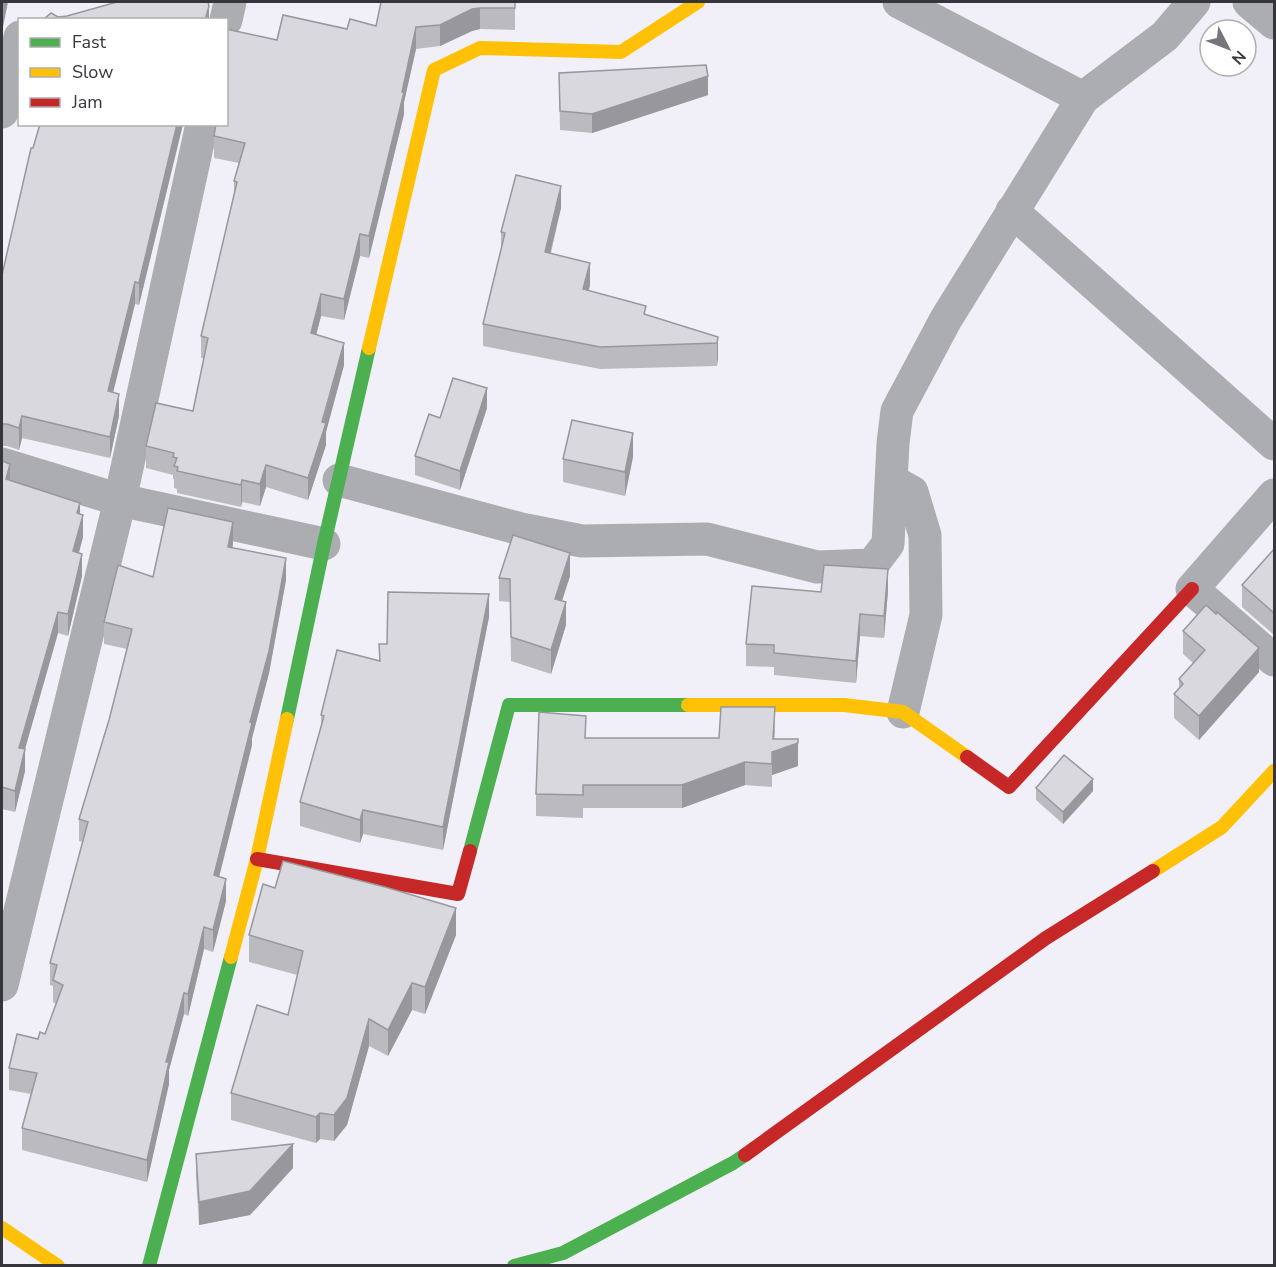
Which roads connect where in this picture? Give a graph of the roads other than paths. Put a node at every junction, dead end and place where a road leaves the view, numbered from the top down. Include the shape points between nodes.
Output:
1 (230, 2) edge
2 (698, 2) edge
3 (899, 2) edge
4 (1194, 2) edge
5 (1249, 2) edge
6 (226, 18) edge
7 (1275, 23) edge
8 (18, 45) edge
9 (1083, 98) junction
10 (2, 112) edge
11 (202, 126) edge
12 (1012, 212) junction
13 (1275, 444) edge
14 (2, 464) edge
15 (339, 480) junction
16 (892, 480) junction
17 (1275, 495) edge
18 (120, 500) junction
19 (324, 544) junction
20 (1192, 589) junction
21 (1275, 660) edge
22 (903, 712) junction
23 (1275, 771) edge
24 (257, 859) junction
25 (2, 985) edge
26 (2, 1228) edge
27 (58, 1266) edge
28 (149, 1266) edge
29 (514, 1266) edge

1 - 6 street
2 - 15 street via 621,52 480,48 434,70
3 - 9 street
4 - 9 street via 1165,36
5 - 7 street
8 - 10 street
9 - 12 street
11 - 18 street
12 - 13 street
12 - 16 street via 946,319 897,411
14 - 18 street
15 - 16 street via 521,529 582,541 707,539 817,567 872,566 888,544
15 - 19 street
16 - 22 street via 912,492 925,535 926,615
17 - 20 street
18 - 19 street
18 - 25 street
19 - 24 street
20 - 21 street
20 - 22 street via 1009,787
22 - 24 street via 844,705 509,705 458,894
23 - 29 street via 1222,827 1046,938 733,1163 563,1253
24 - 28 street
26 - 27 street

